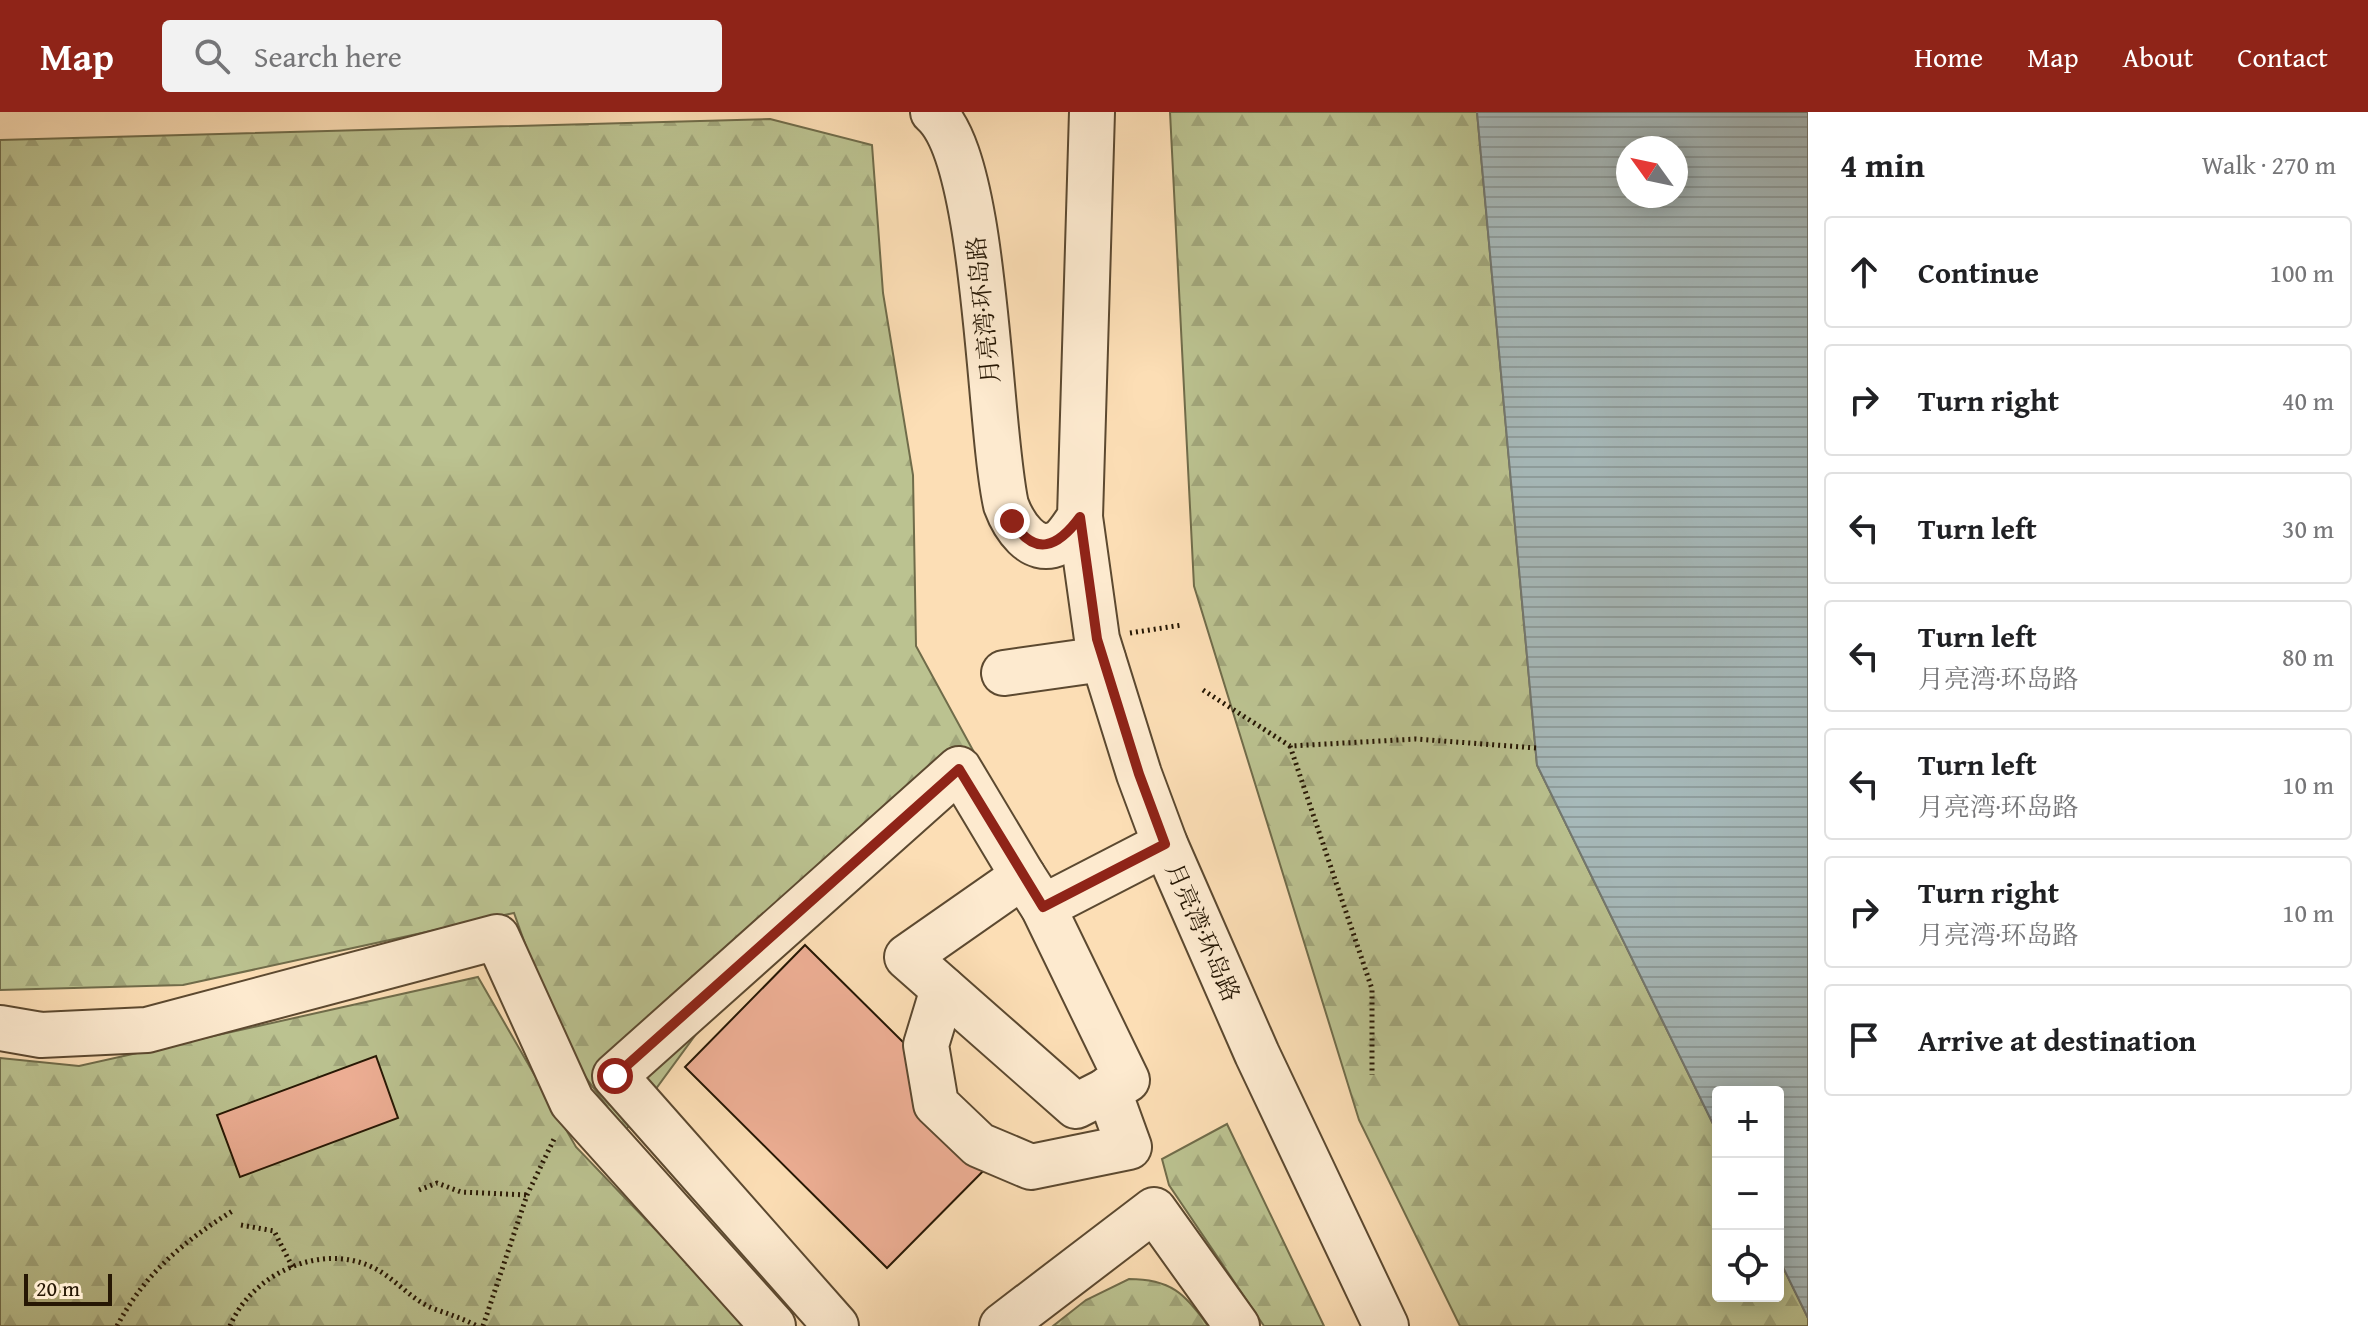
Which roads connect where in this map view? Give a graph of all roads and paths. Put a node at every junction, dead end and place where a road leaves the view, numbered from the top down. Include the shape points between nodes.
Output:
1 (933, 112) edge
2 (1092, 112) edge
3 (1080, 517) junction
4 (1182, 625) dead end
5 (1100, 649) junction
6 (1004, 673) dead end
7 (1203, 690) dead end
8 (1290, 746) junction
9 (1536, 748) dead end
10 (1165, 844) junction
11 (1033, 892) junction
12 (943, 989) junction
13 (0, 1028) edge
14 (1372, 1075) dead end
15 (1108, 1089) junction
16 (572, 1102) junction
17 (1129, 1147) junction
18 (419, 1190) dead end
19 (527, 1195) junction
20 (234, 1210) dead end
21 (1154, 1210) junction
22 (241, 1225) dead end
23 (293, 1268) junction
24 (117, 1326) edge
25 (230, 1326) edge
26 (480, 1326) edge
27 (773, 1326) edge
28 (836, 1326) edge
29 (1002, 1326) edge
30 (1237, 1326) edge
31 (1386, 1326) edge

1 - 3 street, 月亮湾·环岛路 via 948,134 969,197 1006,505 1018,531 1037,543 1058,543
2 - 3 street, 月亮湾·环岛路
3 - 5 street, 月亮湾·环岛路
4 - 5 path
5 - 6 street
5 - 10 street, 月亮湾·环岛路
7 - 8 path
8 - 9 path via 1416,739
8 - 14 path via 1372,989
10 - 11 street
10 - 31 street, 月亮湾·环岛路
11 - 12 street via 907,957
11 - 15 street via 1127,1080
11 - 28 street via 959,769 615,1076
12 - 15 street via 1076,1106
12 - 17 street via 926,1045 936,1104 979,1145 1031,1167
13 - 16 street via 41,1035 147,1030 497,937
15 - 17 street
16 - 19 path
16 - 27 street
17 - 21 street
18 - 19 path via 437,1183 461,1192
19 - 26 path
20 - 24 path via 156,1267
21 - 29 street
21 - 30 street
22 - 23 path via 274,1231
23 - 25 path via 250,1291
23 - 26 path via 313,1259 341,1257 368,1265 432,1308

